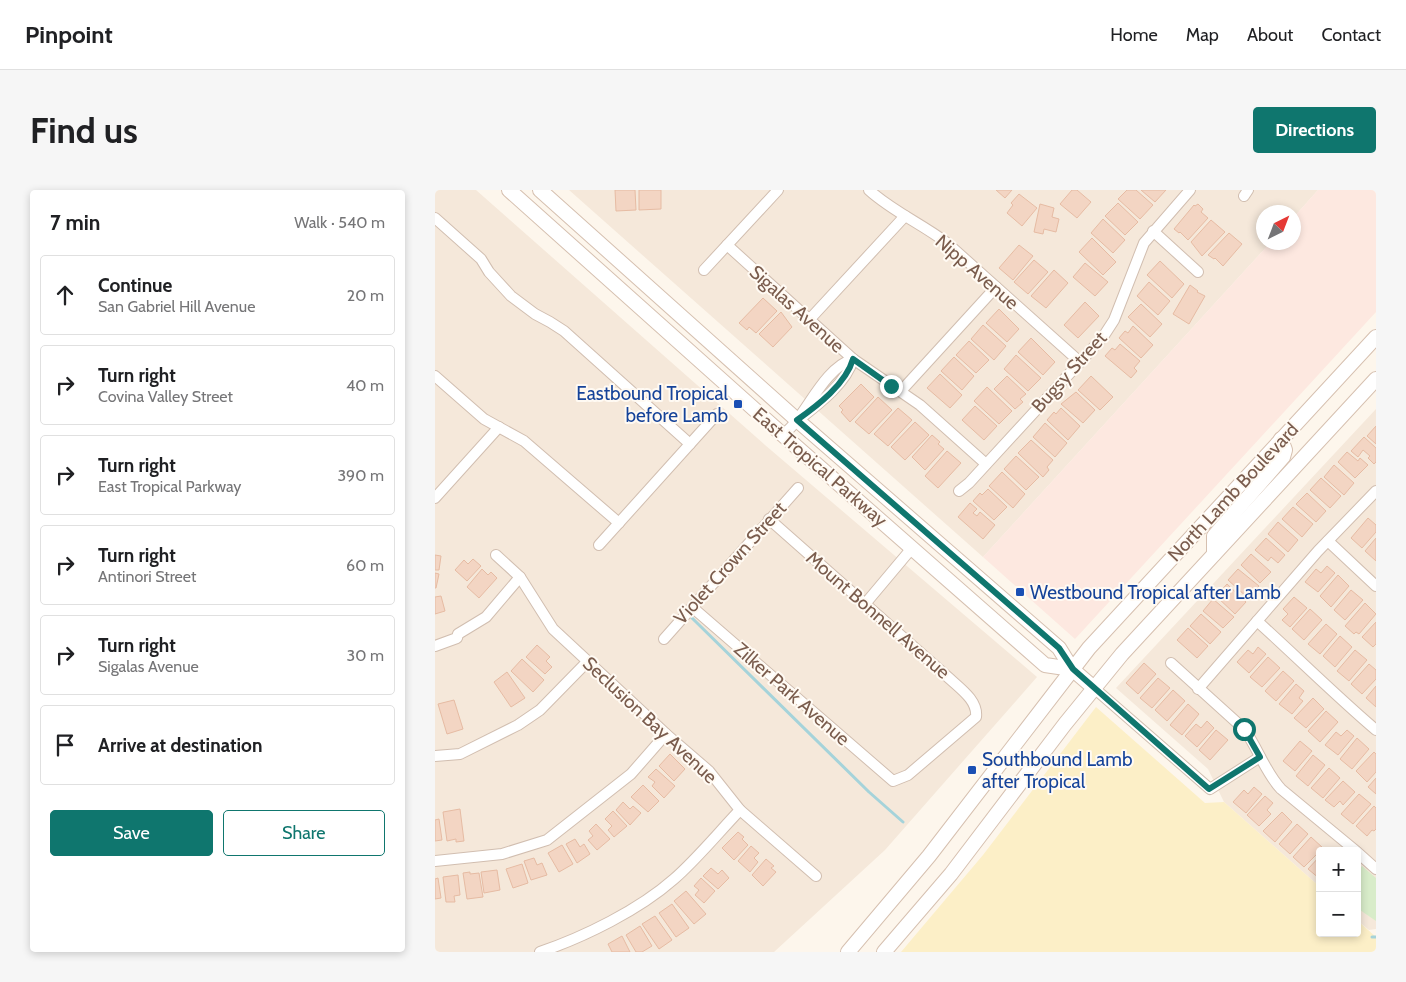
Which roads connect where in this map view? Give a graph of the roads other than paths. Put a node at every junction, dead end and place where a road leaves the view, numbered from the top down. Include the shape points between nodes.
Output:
1 (509, 190) edge
2 (540, 190) edge
3 (778, 190) edge
4 (869, 190) edge
5 (1190, 190) edge
6 (905, 216) junction
7 (435, 218) edge
8 (1153, 231) junction
9 (727, 245) junction
10 (704, 270) dead end
11 (1198, 272) dead end
12 (996, 287) junction
13 (809, 320) junction
14 (1376, 337) edge
15 (853, 359) junction
16 (1080, 362) junction
17 (435, 376) edge
18 (1376, 379) edge
19 (901, 391) junction
20 (717, 414) dead end
21 (797, 420) junction
22 (499, 427) junction
23 (783, 435) junction
24 (1281, 439) junction
25 (690, 444) junction
26 (986, 464) junction
27 (797, 488) dead end
28 (959, 491) dead end
29 (1376, 491) edge
30 (435, 498) edge
31 (769, 519) junction
32 (619, 523) junction
33 (1328, 541) junction
34 (599, 545) dead end
35 (913, 548) junction
36 (496, 554) dead end
37 (1214, 554) junction
38 (520, 578) junction
39 (1376, 586) edge
40 (865, 604) junction
41 (692, 607) junction
42 (1257, 621) junction
43 (663, 639) dead end
44 (435, 646) edge
45 (587, 662) junction
46 (1171, 663) dead end
47 (1073, 669) junction
48 (1094, 688) junction
49 (1198, 689) junction
50 (1376, 730) edge
51 (666, 734) junction
52 (435, 756) edge
53 (1260, 757) junction
54 (893, 781) joint
55 (740, 810) junction
56 (1352, 847) edge
57 (1361, 855) edge
58 (435, 861) edge
59 (1376, 869) edge
60 (816, 876) dead end
61 (540, 952) edge
62 (848, 952) edge
63 (885, 952) edge

1 - 23 main road, East Tropical Parkway
2 - 21 main road, East Tropical Parkway
3 - 9 street
4 - 6 street, Nipp Avenue
5 - 8 street, Bugsy Street
6 - 12 street, Nipp Avenue via 935,234
6 - 13 street
7 - 25 street via 481,259 511,296 564,331
8 - 11 street
8 - 16 street, Bugsy Street via 1139,253 1110,327
9 - 10 street
9 - 13 street, Sigalas Avenue
12 - 16 street, Nipp Avenue
12 - 19 street
13 - 15 street, Sigalas Avenue
14 - 24 main road, North Lamb Boulevard
15 - 19 street, Sigalas Avenue
15 - 21 street via 850,370 820,403
16 - 26 street, Bugsy Street
17 - 22 street via 484,419
18 - 37 main road, North Lamb Boulevard
19 - 26 street, Sigalas Avenue
20 - 25 street
21 - 23 street
21 - 47 main road, East Tropical Parkway via 1059,648
22 - 30 street
22 - 32 street via 524,441
23 - 35 main road, East Tropical Parkway
24 - 37 main road via 1285,450 1283,457 1214,536
24 - 47 main road, North Lamb Boulevard
25 - 32 street
26 - 28 street, Bugsy Street
27 - 31 street, Violet Crown Street
29 - 33 street
31 - 40 street, Mount Bonnell Avenue
31 - 41 street, Violet Crown Street
32 - 34 street
33 - 39 street
33 - 42 street
35 - 40 street
35 - 47 main road, East Tropical Parkway via 1045,665
36 - 38 street, Seclusion Bay Avenue
37 - 48 main road, North Lamb Boulevard
38 - 44 street via 486,617 458,634 457,638
38 - 45 street, Seclusion Bay Avenue via 553,629
40 - 54 street, Mount Bonnell Avenue via 975,705 976,717 908,775
41 - 43 street, Violet Crown Street
41 - 54 street, Zilker Park Avenue
42 - 49 street
42 - 50 street
45 - 51 street, Seclusion Bay Avenue
45 - 52 street via 540,710 518,724 460,754
46 - 49 street
47 - 48 main road, East Tropical Parkway
47 - 62 main road, North Lamb Boulevard via 929,856
48 - 53 street, East Tropical Parkway via 1209,789
48 - 63 main road, North Lamb Boulevard via 951,874
49 - 53 street via 1244,729
51 - 55 street, Seclusion Bay Avenue via 709,771
51 - 58 street via 631,774 547,840 502,854
53 - 56 street via 1281,789
55 - 60 street, Seclusion Bay Avenue
55 - 61 street via 675,878 648,900 563,944
57 - 59 street

